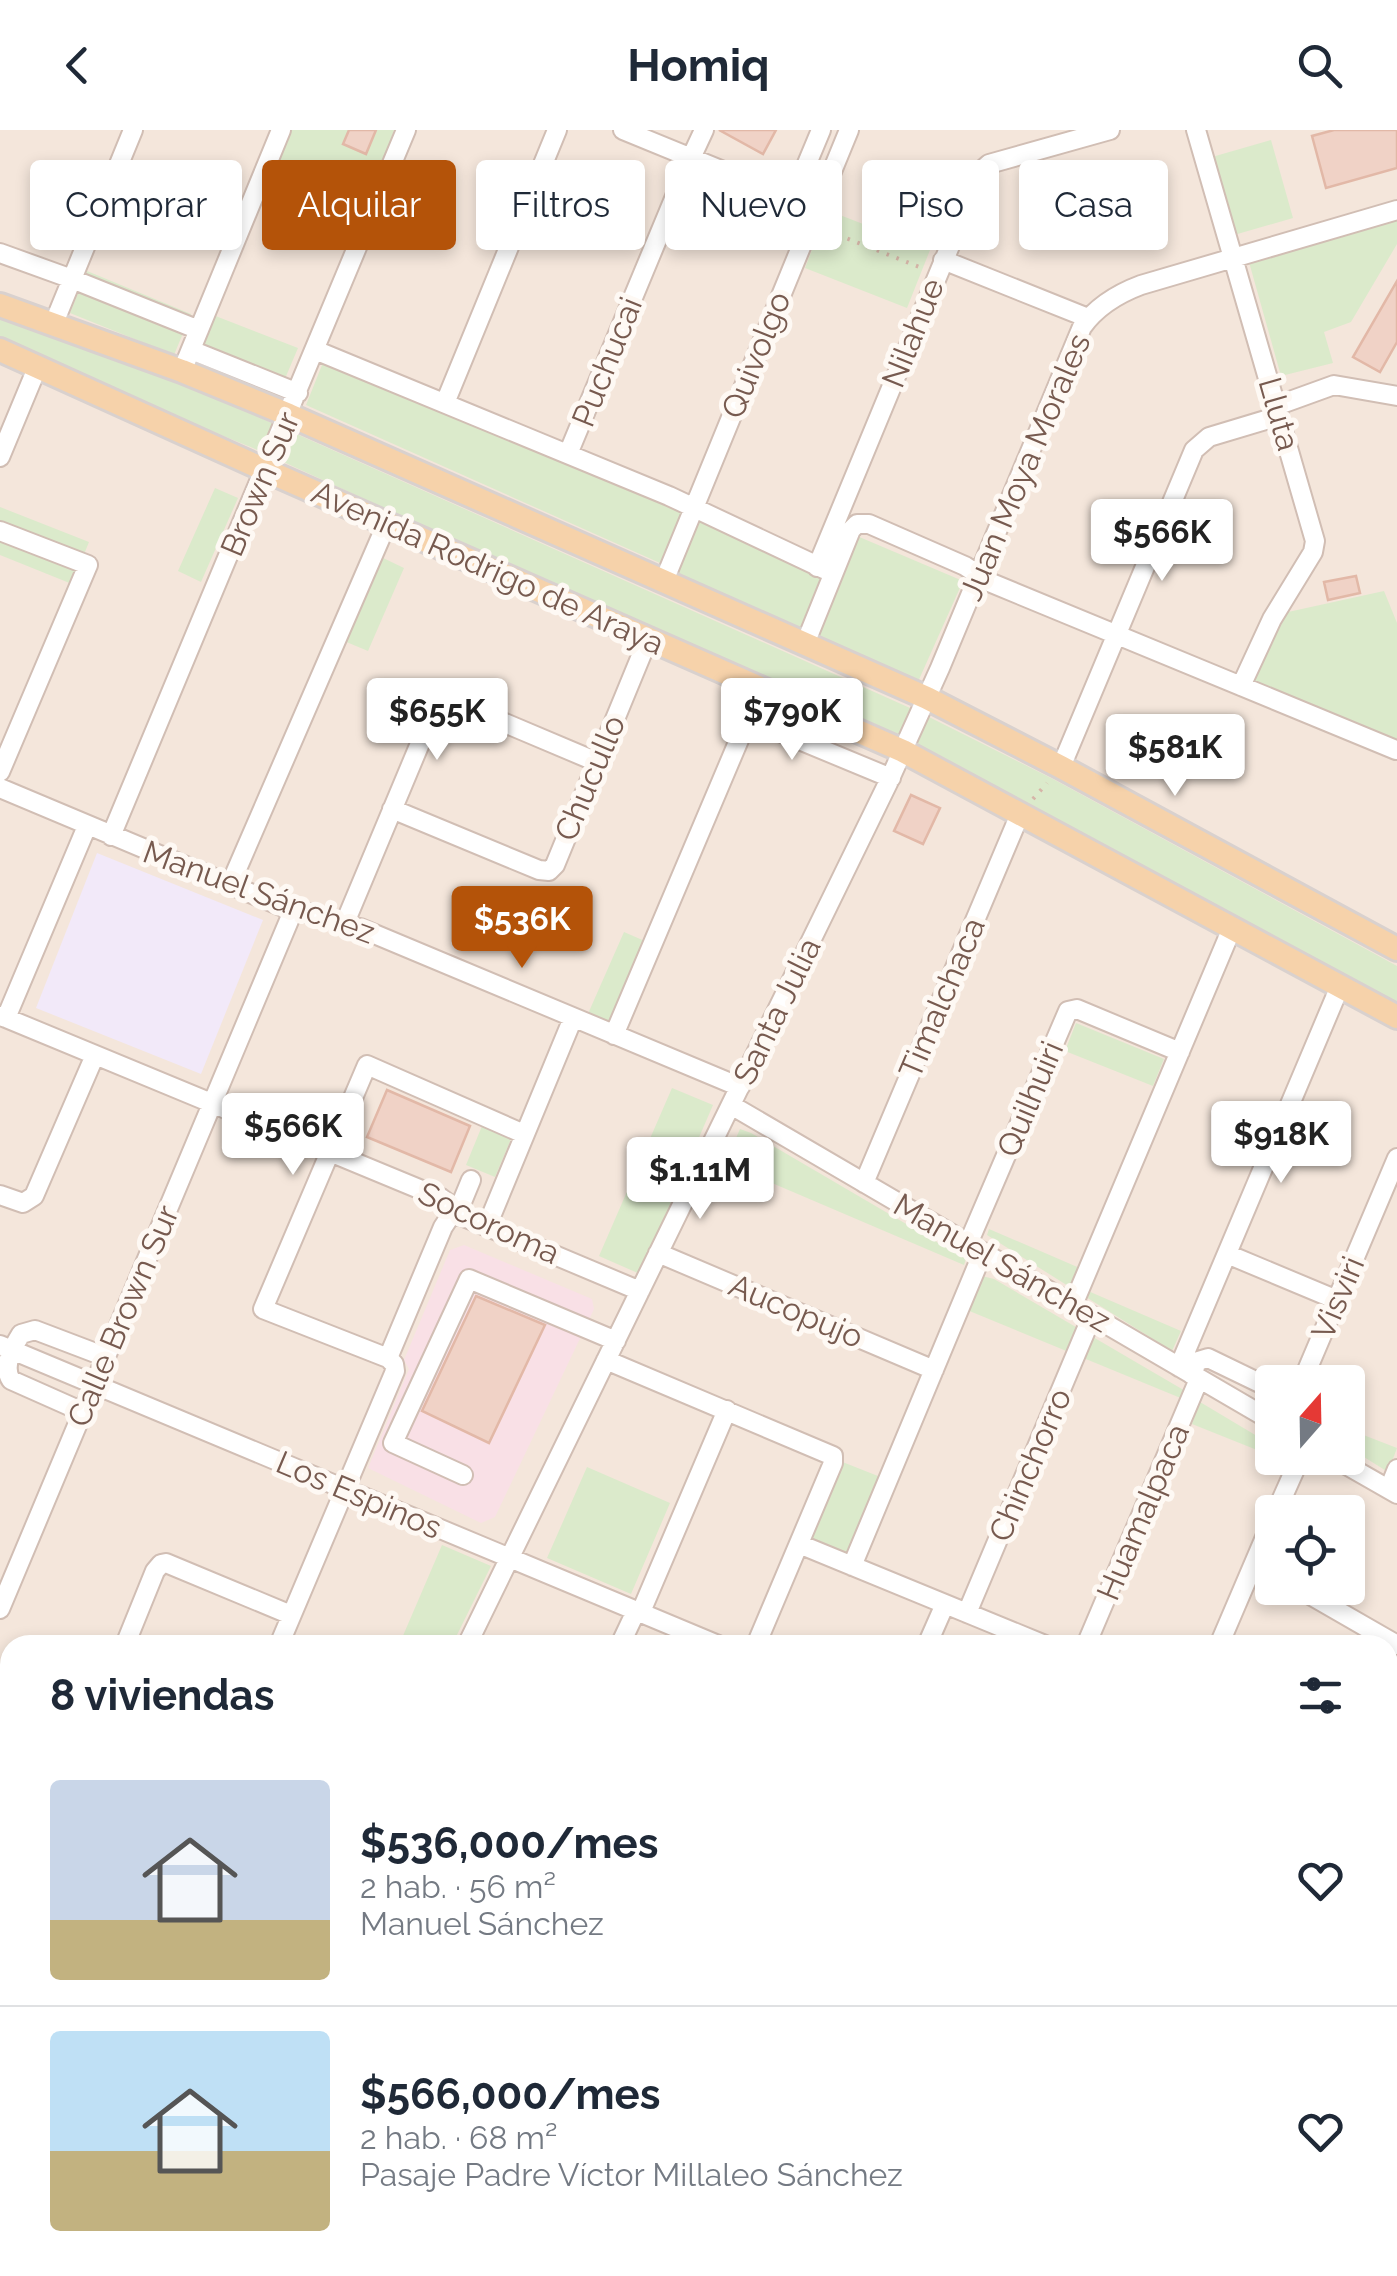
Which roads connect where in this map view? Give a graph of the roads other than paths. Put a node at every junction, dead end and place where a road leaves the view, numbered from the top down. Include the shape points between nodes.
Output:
1 (132, 130) edge
2 (281, 130) edge
3 (406, 130) edge
4 (558, 130) edge
5 (623, 130) edge
6 (704, 130) edge
7 (821, 130) edge
8 (849, 130) edge
9 (1110, 130) edge
10 (1196, 130) edge
11 (690, 158) junction
12 (695, 160) edge
13 (808, 160) edge
14 (836, 160) edge
15 (1397, 210) edge
16 (799, 250) edge
17 (0, 253) edge
18 (1232, 257) junction
19 (940, 267) junction
20 (72, 279) junction
21 (0, 305) edge
22 (1088, 318) junction
23 (54, 323) junction
24 (199, 330) junction
25 (0, 350) edge
26 (315, 350) junction
27 (186, 361) junction
28 (37, 368) junction
29 (1397, 396) edge
30 (444, 403) junction
31 (293, 404) junction
32 (1278, 411) junction
33 (568, 454) junction
34 (0, 457) edge
35 (266, 470) junction
36 (694, 508) junction
37 (386, 523) junction
38 (0, 531) edge
39 (825, 570) junction
40 (979, 575) junction
41 (664, 581) junction
42 (1116, 634) junction
43 (648, 639) junction
44 (805, 644) junction
45 (1241, 686) junction
46 (771, 693) junction
47 (928, 698) junction
48 (903, 750) junction
49 (1396, 750) edge
50 (597, 762) junction
51 (1061, 768) junction
52 (0, 772) edge
53 (891, 778) junction
54 (0, 788) edge
55 (392, 809) junction
56 (1020, 814) junction
57 (87, 826) junction
58 (111, 836) junction
59 (230, 886) junction
60 (293, 911) junction
61 (344, 926) junction
62 (1232, 928) junction
63 (1397, 946) edge
64 (1340, 986) junction
65 (3, 1017) edge
66 (1397, 1017) edge
67 (572, 1018) junction
68 (614, 1035) junction
69 (1180, 1052) junction
70 (95, 1054) junction
71 (740, 1087) junction
72 (212, 1104) junction
73 (731, 1105) junction
74 (524, 1134) junction
75 (330, 1152) junction
76 (1397, 1158) edge
77 (471, 1180) dead end
78 (864, 1183) junction
79 (0, 1195) edge
80 (457, 1214) junction
81 (487, 1226) junction
82 (975, 1248) junction
83 (658, 1254) junction
84 (1227, 1254) junction
85 (640, 1291) junction
86 (1337, 1300) junction
87 (1073, 1305) junction
88 (1092, 1316) junction
89 (616, 1341) junction
90 (6, 1348) edge
91 (106, 1358) junction
92 (388, 1358) junction
93 (606, 1360) junction
94 (1309, 1365) edge
95 (934, 1370) junction
96 (1190, 1373) junction
97 (1255, 1381) edge
98 (94, 1385) junction
99 (727, 1410) junction
100 (1255, 1411) edge
101 (83, 1412) junction
102 (1397, 1469) edge
103 (463, 1474) dead end
104 (1364, 1475) edge
105 (345, 1490) junction
106 (1393, 1492) edge
107 (798, 1544) junction
108 (509, 1558) junction
109 (1255, 1562) edge
110 (852, 1566) junction
111 (944, 1604) junction
112 (1322, 1605) edge
113 (0, 1610) edge
114 (636, 1611) junction
115 (967, 1613) junction
116 (292, 1615) junction
117 (128, 1635) edge
118 (283, 1635) edge
119 (472, 1635) edge
120 (625, 1635) edge
121 (694, 1635) edge
122 (760, 1635) edge
123 (930, 1635) edge
124 (1021, 1635) edge
125 (1090, 1635) edge
126 (1224, 1635) edge
127 (1366, 1635) edge

1 - 20 street
2 - 24 street
3 - 26 street, Brown Sur
4 - 30 street
5 - 11 street
6 - 11 street, Puchucai
7 - 13 street
8 - 14 street, Quivolgo
9 - 19 street, Nilahue via 984,167
10 - 18 street, Lluta
11 - 12 street
11 - 33 street, Puchucai
15 - 18 street, Juan Moya Morales
16 - 36 street, Quivolgo
17 - 20 street
18 - 22 street, Juan Moya Morales via 1130,289
18 - 32 street, Lluta
19 - 22 street
19 - 39 street, Nilahue
20 - 23 street
20 - 24 street
21 - 23 main road, Avenida Rodrigo de Araya
22 - 40 street, Juan Moya Morales
23 - 27 main road, Avenida Rodrigo de Araya
24 - 27 street
25 - 28 main road, Avenida Rodrigo de Araya
26 - 30 street
26 - 31 street, Brown Sur
27 - 31 main road, Avenida Rodrigo de Araya
28 - 34 street
28 - 35 main road, Avenida Rodrigo de Araya
29 - 32 street via 1334,386
30 - 33 street
31 - 35 street, Brown Sur
31 - 41 main road, Avenida Rodrigo de Araya
32 - 42 street via 1210,437 1194,450
32 - 45 street, Lluta via 1315,546
33 - 36 street
35 - 37 main road, Avenida Rodrigo de Araya
35 - 58 street, Brown Sur
36 - 39 street
36 - 41 street, Quivolgo
37 - 43 main road, Avenida Rodrigo de Araya
37 - 59 street
38 - 52 street via 88,565
39 - 40 street via 850,530 862,523
39 - 44 street
40 - 42 street
40 - 47 street, Juan Moya Morales
41 - 44 main road, Avenida Rodrigo de Araya
42 - 45 street
42 - 51 street
43 - 46 main road, Avenida Rodrigo de Araya
43 - 50 street, Chucullo
44 - 47 main road, Avenida Rodrigo de Araya
45 - 49 street
46 - 48 main road, Avenida Rodrigo de Araya
46 - 53 street via 780,732
46 - 68 street
47 - 48 street, Santa Julia
47 - 51 main road, Avenida Rodrigo de Araya
48 - 53 street, Santa Julia
48 - 56 main road, Avenida Rodrigo de Araya
50 - 55 street via 445,700 436,705
50 - 55 street, Chucullo via 549,871
51 - 63 main road, Avenida Rodrigo de Araya
53 - 71 street, Santa Julia
54 - 57 street, Manuel Sánchez
55 - 61 street
56 - 62 main road, Avenida Rodrigo de Araya
56 - 78 street, Timalchaca
57 - 58 street, Manuel Sánchez
57 - 65 street
58 - 59 street, Manuel Sánchez
59 - 60 street, Manuel Sánchez
60 - 61 street, Manuel Sánchez
60 - 72 street, Calle Brown Sur
61 - 67 street, Manuel Sánchez
62 - 64 main road, Avenida Rodrigo de Araya
62 - 69 street
64 - 66 main road, Avenida Rodrigo de Araya
64 - 84 street, Huamalpaca
65 - 70 street, Socoroma
67 - 68 street, Manuel Sánchez
67 - 74 street
68 - 71 street, Manuel Sánchez
69 - 82 street, Quilhuiri via 1077,1008 1068,1010
69 - 87 street
70 - 72 street, Socoroma
70 - 79 street via 34,1196 23,1203
71 - 73 street, Santa Julia
72 - 75 street, Socoroma
72 - 91 street, Calle Brown Sur
73 - 78 street, Manuel Sánchez
73 - 83 street, Santa Julia
74 - 75 street via 367,1065
74 - 81 street
75 - 80 street, Socoroma via 441,1198
75 - 92 street via 263,1309
76 - 86 street, Visviri
77 - 80 street
78 - 82 street, Manuel Sánchez
80 - 81 street, Socoroma
80 - 92 street via 443,1226
81 - 85 street, Socoroma
82 - 87 street, Manuel Sánchez
82 - 95 street, Quilhuiri
83 - 85 street, Santa Julia
83 - 95 street, Aucopujo
84 - 86 street
84 - 96 street, Huamalpaca
85 - 89 street, Santa Julia
86 - 94 street, Visviri
87 - 88 street, Manuel Sánchez
88 - 96 street, Manuel Sánchez
88 - 115 street, Chinchorro
89 - 93 street, Santa Julia
89 - 103 street via 470,1278 392,1443
90 - 91 street via 34,1330
90 - 98 street, Los Espinos
90 - 101 street via 11,1380
91 - 98 street, Calle Brown Sur
92 - 105 street via 395,1371
93 - 99 street
93 - 108 street, Santa Julia
95 - 110 street, Quilhuiri
96 - 97 street via 1208,1358
96 - 100 street, Manuel Sánchez
96 - 125 street, Huamalpaca
98 - 101 street, Calle Brown Sur
98 - 105 street, Los Espinos
99 - 107 street via 833,1456
99 - 114 street
101 - 113 street, Calle Brown Sur
102 - 106 street
104 - 106 street
105 - 108 street, Los Espinos
105 - 116 street
107 - 110 street
107 - 122 street
108 - 114 street, Los Espinos
108 - 119 street, Santa Julia
109 - 126 street
110 - 111 street
111 - 115 street
111 - 123 street
112 - 127 street
114 - 120 street
114 - 121 street, Los Espinos
115 - 124 street
116 - 117 street via 161,1564
116 - 118 street

